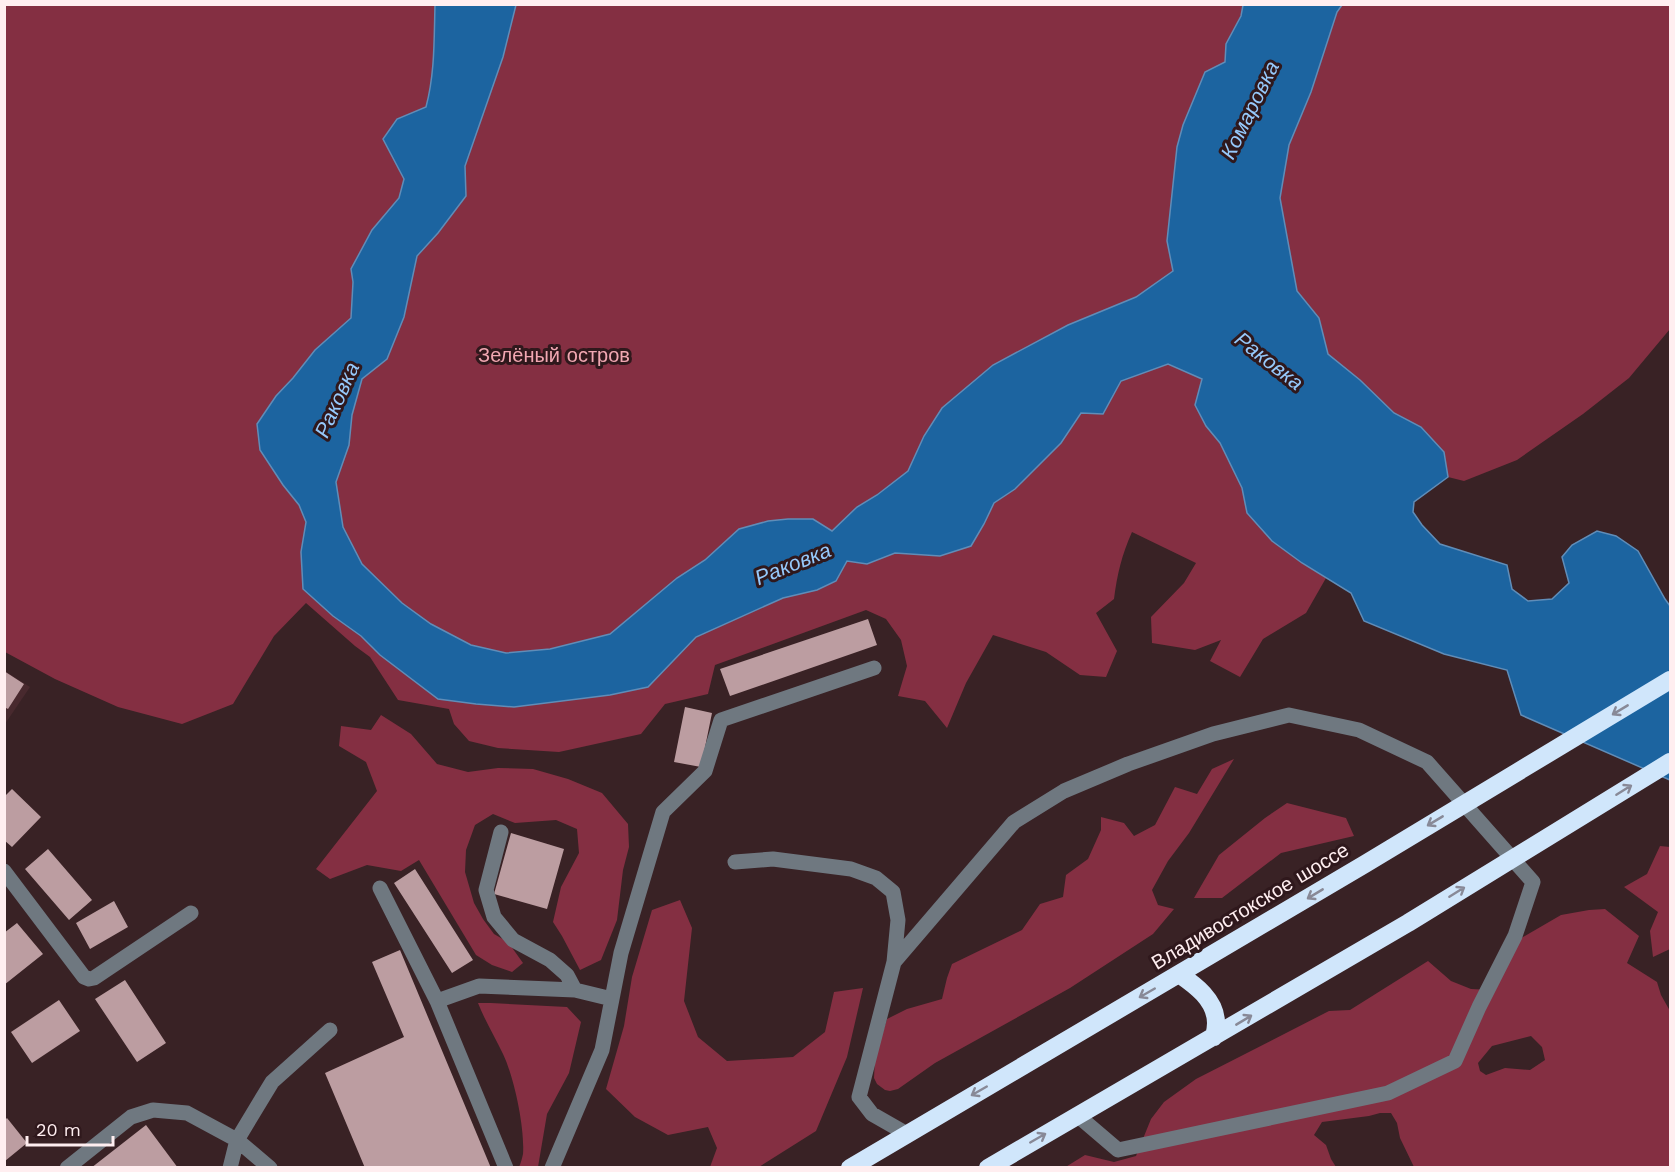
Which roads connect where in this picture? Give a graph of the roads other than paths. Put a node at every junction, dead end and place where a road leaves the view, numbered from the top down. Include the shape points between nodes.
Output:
1 (874, 668) dead end
2 (1671, 680) edge
3 (1671, 762) edge
4 (501, 832) dead end
5 (735, 862) dead end
6 (4, 871) edge
7 (380, 888) dead end
8 (191, 913) dead end
9 (894, 962) junction
10 (1179, 974) junction
11 (575, 990) junction
12 (612, 999) junction
13 (437, 1000) junction
14 (330, 1030) dead end
15 (1214, 1037) junction
16 (1077, 1115) junction
17 (907, 1134) junction
18 (237, 1140) junction
19 (66, 1167) edge
20 (231, 1167) edge
21 (270, 1167) edge
22 (506, 1167) edge
23 (552, 1167) edge
24 (850, 1167) edge
25 (988, 1167) edge

1 - 12 street via 721,720 705,771 663,812 621,953
2 -> 10 highway, Владивостокское шоссе
15 -> 3 highway
4 - 11 street via 486,890 494,917 513,940 550,960 567,975
5 - 9 street via 774,859 850,869 876,878 893,892 898,920
6 - 8 street via 89,979
7 - 13 street
9 - 16 street via 1014,822 1064,791 1128,764 1213,734 1289,715 1359,730 1427,762 1533,882 1515,936 1455,1060 1388,1093 1118,1150
9 - 17 street via 859,1096 872,1114
10 - 15 highway via 1197,986 1212,1008 1216,1022
10 -> 17 highway, Владивостокское шоссе
11 - 12 street
11 - 13 street via 478,986
12 - 23 street via 602,1050
13 - 22 street
14 - 18 street via 272,1082
15 - 16 highway
25 -> 16 highway
17 - 24 highway, Владивостокское шоссе
18 - 19 street via 187,1113 153,1110 131,1117
18 - 20 street
18 - 21 street

